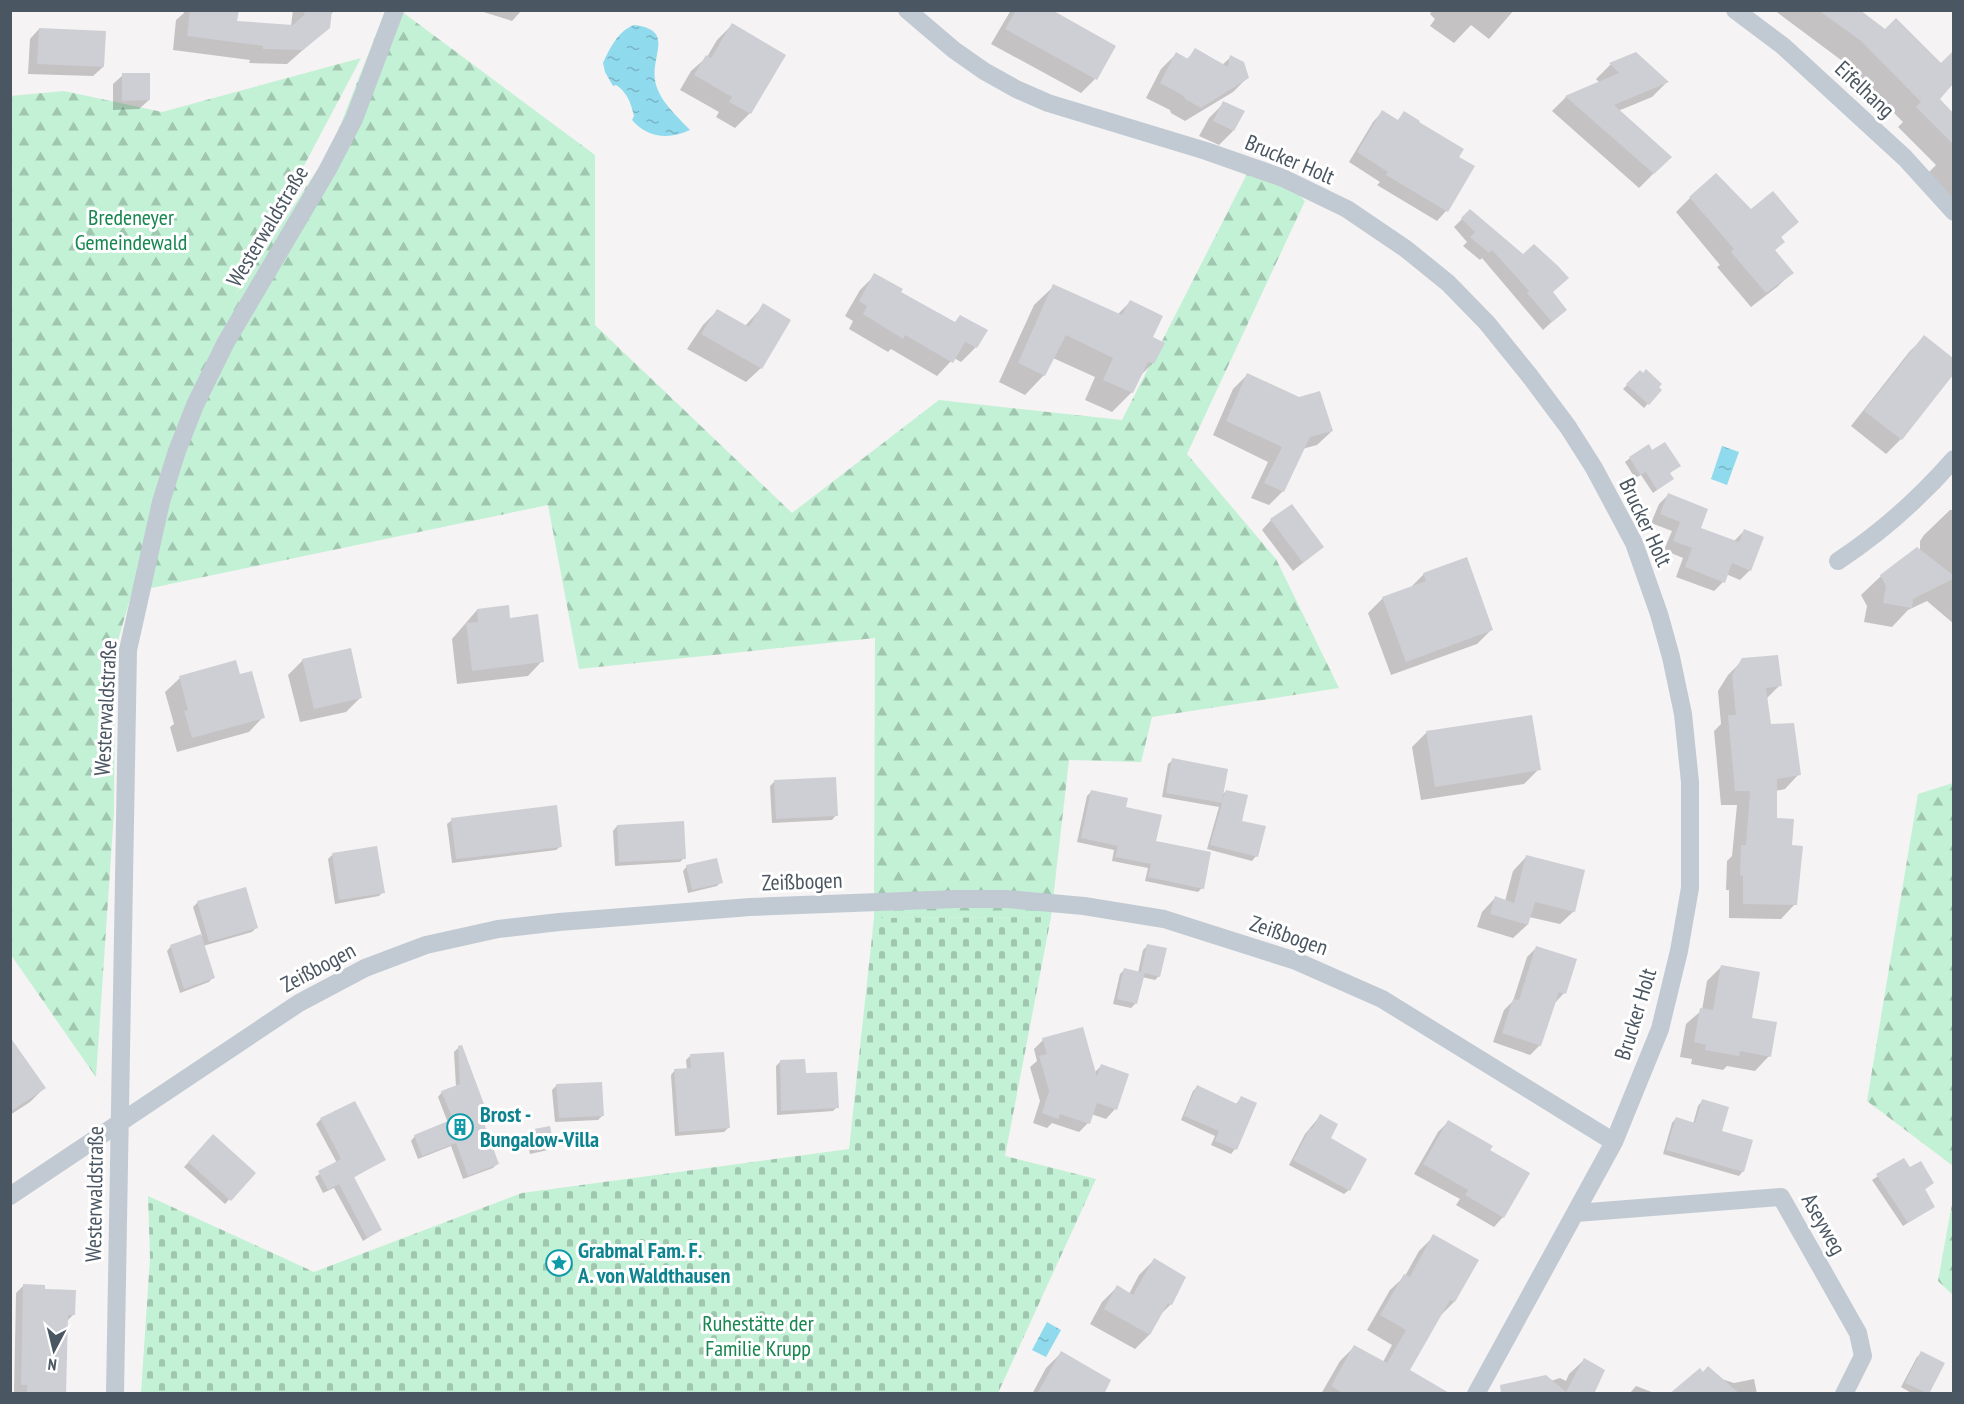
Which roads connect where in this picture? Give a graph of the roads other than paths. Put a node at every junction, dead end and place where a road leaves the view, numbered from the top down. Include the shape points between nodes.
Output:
1 (395, 10) edge
2 (907, 10) edge
3 (1735, 10) edge
4 (1953, 212) edge
5 (1953, 459) edge
6 (1838, 561) dead end
7 (119, 1123) junction
8 (1614, 1142) junction
9 (10, 1196) edge
10 (1576, 1212) junction
11 (115, 1394) edge
12 (1476, 1394) edge
13 (1844, 1394) edge

1 - 7 street, Westerwaldstraße via 354,119 226,342 195,405 160,502 128,651
2 - 8 street, Brucker Holt via 954,50 1016,89 1048,103 1283,178 1347,209 1448,283 1487,323 1542,392 1594,468 1634,543 1659,614 1683,714 1691,812 1690,888 1660,1029
3 - 4 street, Eifelhang via 1791,54 1905,158
5 - 6 street via 1894,520
7 - 8 street, Zeißbogen via 299,1003 374,964 426,945 498,929 750,907 1006,899 1164,919 1296,961 1382,999
7 - 9 street, Zeißbogen
7 - 11 street, Westerwaldstraße
8 - 10 street, Brucker Holt
10 - 12 street, Brucker Holt
10 - 13 street, Aseyweg via 1781,1197 1858,1333 1863,1356

